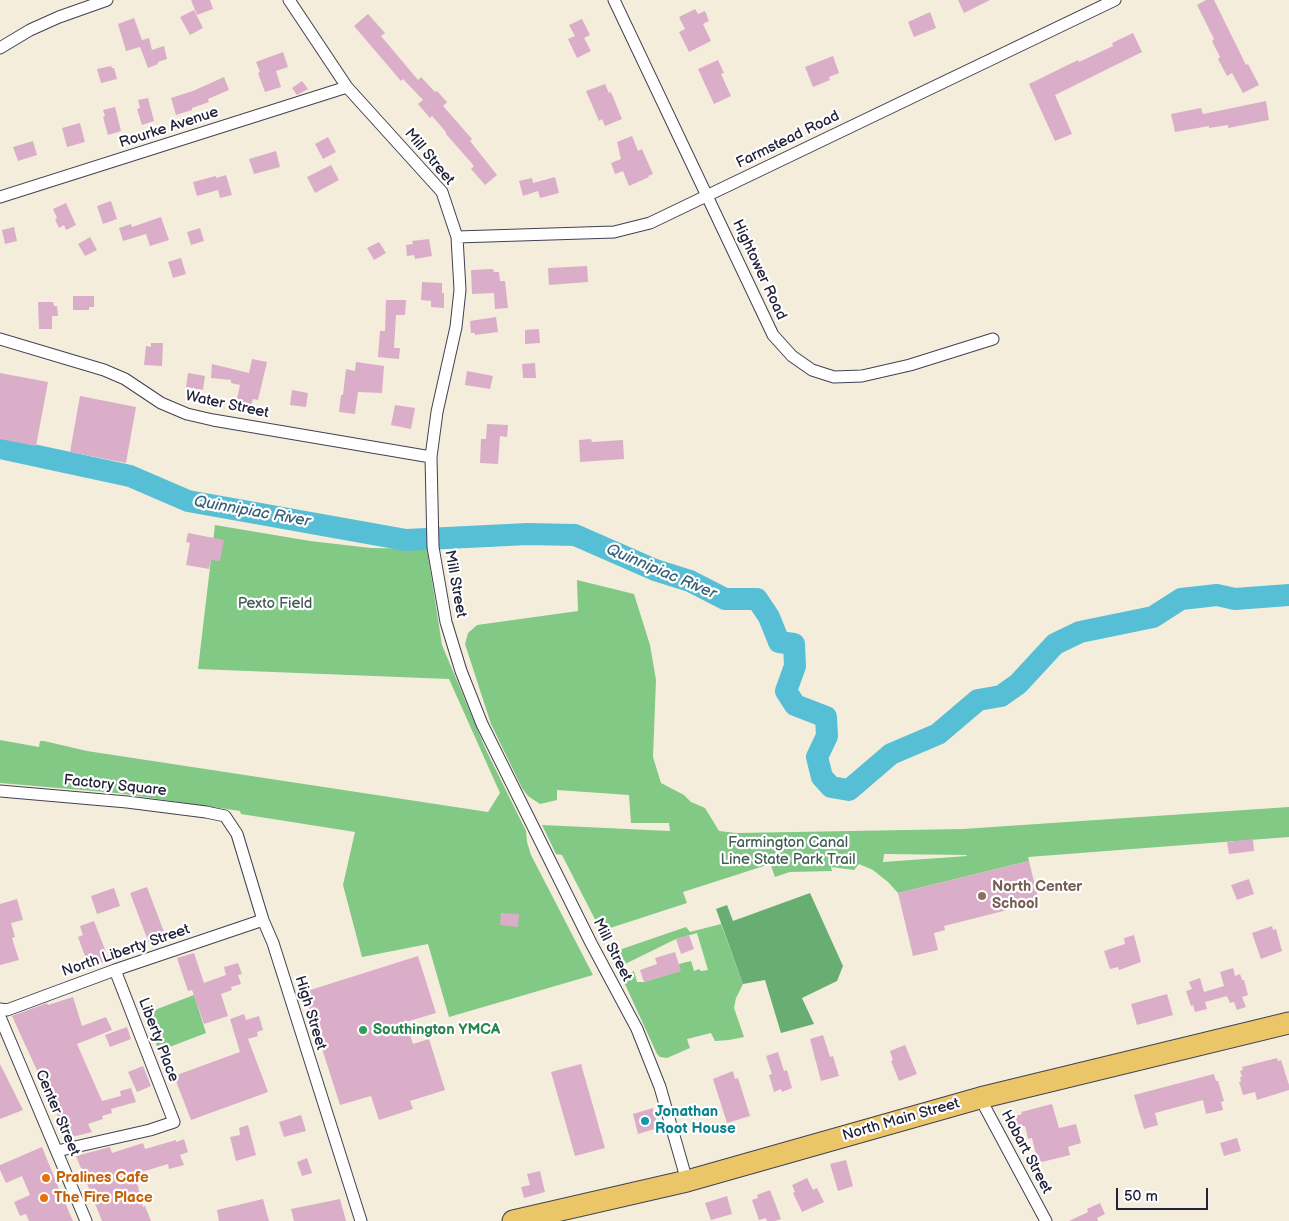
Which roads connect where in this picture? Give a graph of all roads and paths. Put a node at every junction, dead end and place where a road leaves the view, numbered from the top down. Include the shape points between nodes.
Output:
1 (107, 0) edge
2 (289, 0) edge
3 (614, 0) edge
4 (1115, 0) edge
5 (1090, 5) edge
6 (0, 48) edge
7 (347, 87) junction
8 (707, 196) junction
9 (0, 197) edge
10 (457, 237) junction
11 (0, 339) edge
12 (993, 339) dead end
13 (431, 457) junction
14 (0, 791) edge
15 (225, 816) joint
16 (263, 920) junction
17 (115, 970) junction
18 (0, 1009) edge
19 (0, 1018) edge
20 (1289, 1023) edge
21 (980, 1098) junction
22 (57, 1150) junction
23 (687, 1181) junction
24 (86, 1221) edge
25 (361, 1221) edge
26 (513, 1221) edge
27 (1046, 1221) edge

1 - 6 street via 30,30
2 - 7 street, Mill Street
3 - 8 street, Hightower Road
4 - 5 street, Farmstead Road
5 - 8 street, Farmstead Road
7 - 9 street, Rourke Avenue
7 - 10 street, Mill Street via 442,192
8 - 10 street, Farmstead Road via 650,223 614,232
8 - 12 street, Hightower Road via 773,335 792,356 812,370 834,377 862,376
10 - 13 street, Mill Street via 460,290 456,327 437,412
11 - 13 street, Water Street via 104,370 187,414
13 - 23 street, Mill Street via 434,546 446,622 462,671 479,715 637,1029 660,1087
14 - 15 street, Factory Square via 127,802
15 - 16 street, High Street via 237,834
16 - 17 street, North Liberty Street
16 - 25 street, High Street
17 - 18 street, North Liberty Street via 7,1010
17 - 22 street, Liberty Place via 174,1122
19 - 22 street, Center Street
20 - 21 highway, North Main Street
21 - 23 highway, North Main Street
21 - 27 street, Hobart Street
22 - 24 street, Center Street
23 - 26 highway, North Main Street

